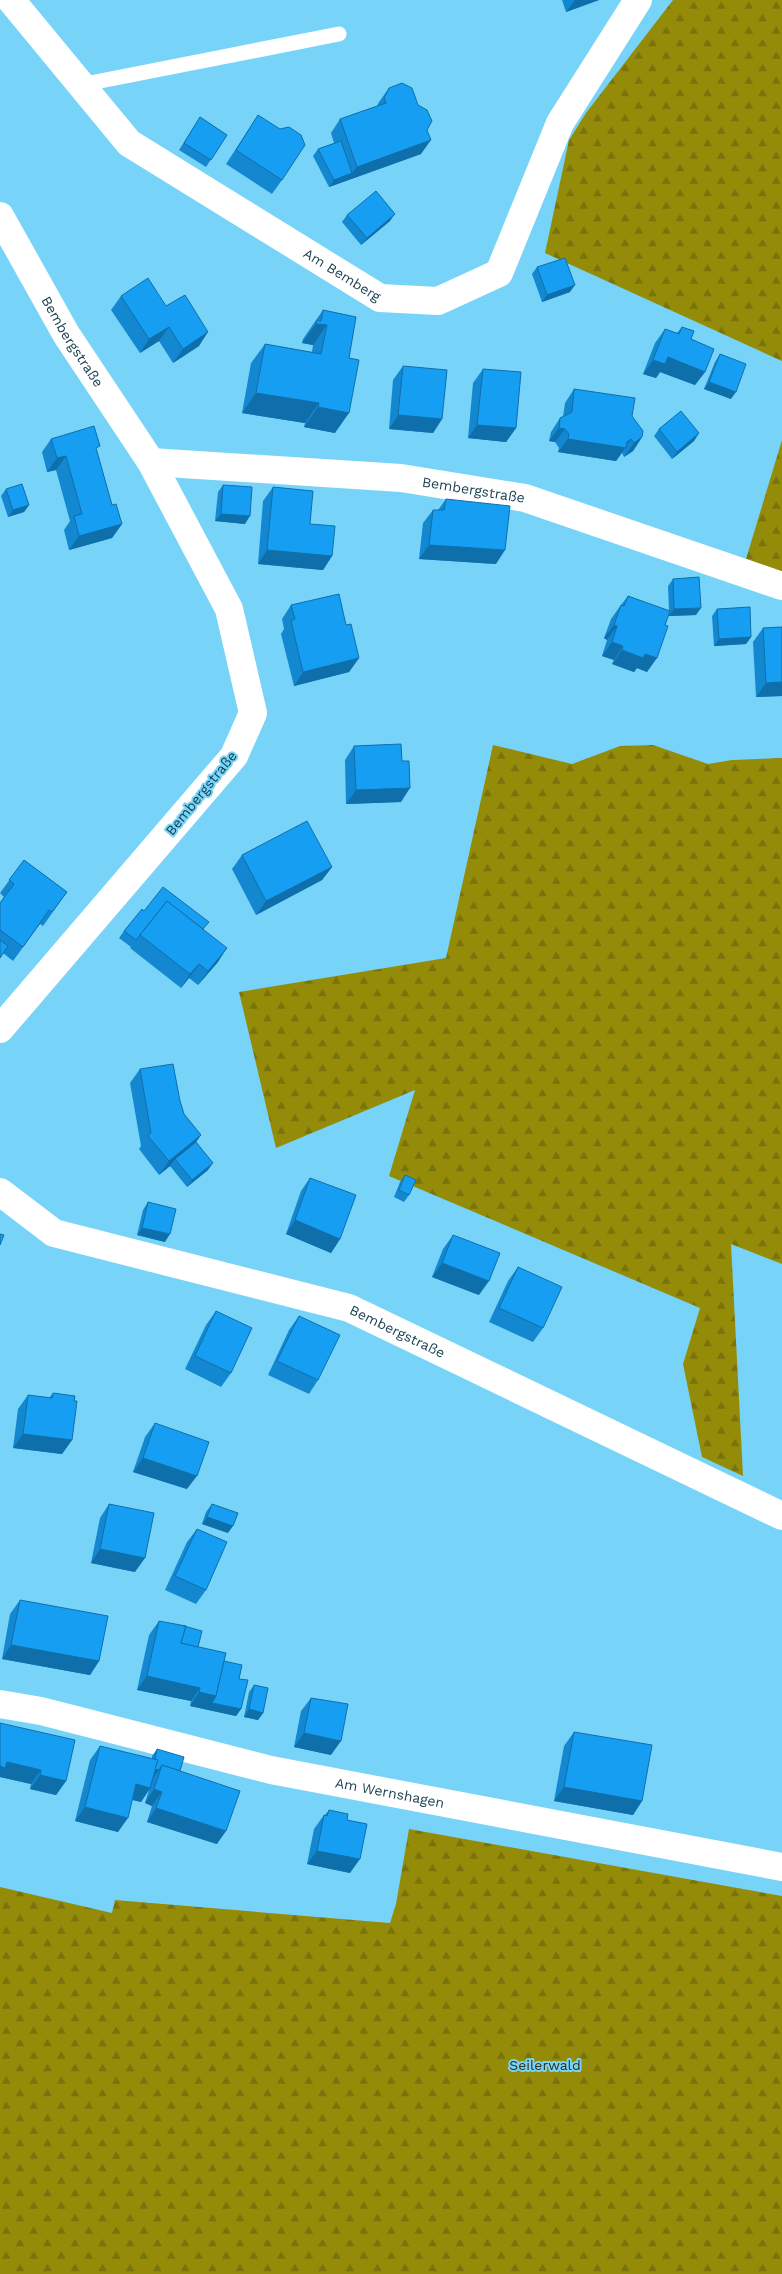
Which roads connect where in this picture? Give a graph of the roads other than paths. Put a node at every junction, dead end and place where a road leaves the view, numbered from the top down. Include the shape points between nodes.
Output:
1 (11, 0) edge
2 (638, 0) edge
3 (339, 34) dead end
4 (80, 85) junction
5 (0, 216) edge
6 (151, 462) junction
7 (782, 586) edge
8 (0, 1029) edge
9 (0, 1192) edge
10 (782, 1516) edge
11 (0, 1704) edge
12 (782, 1867) edge

1 - 4 street, Am Bemberg
2 - 4 street, Am Bemberg via 560,123 499,273 438,301 380,298 129,143
3 - 4 lane
5 - 6 street, Bembergstraße via 66,334
6 - 7 street, Bembergstraße via 401,478 525,498
6 - 8 street, Bembergstraße via 229,610 253,713 234,756
9 - 10 street, Bembergstraße via 54,1233 350,1308
11 - 12 street, Am Wernshagen via 41,1711 271,1770

